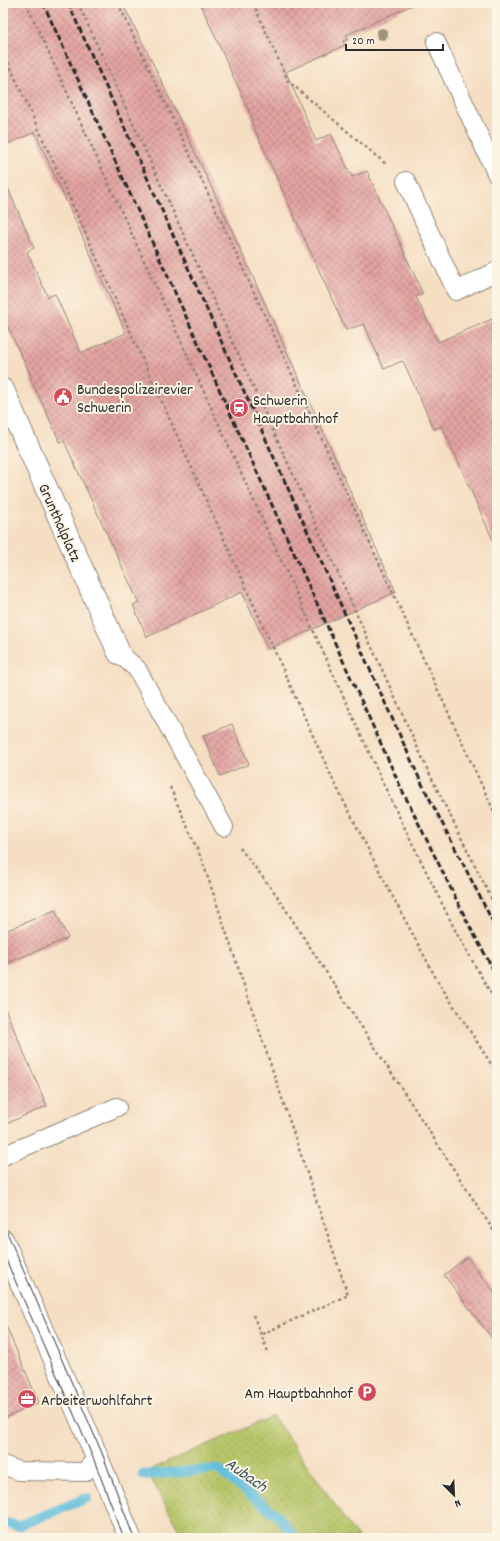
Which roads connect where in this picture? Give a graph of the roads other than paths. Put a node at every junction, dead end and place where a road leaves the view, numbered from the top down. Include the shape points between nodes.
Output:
1 (436, 42) dead end
2 (497, 175) edge
3 (406, 180) road end
4 (497, 271) edge
5 (3, 390) edge
6 (119, 653) joint
7 (224, 826) road end
8 (117, 1107) dead end
9 (3, 1156) edge
10 (3, 1241) edge
11 (97, 1457) junction
12 (3, 1465) edge
13 (130, 1538) edge

1 - 2 lane
3 - 4 lane via 456,291
5 - 6 street, Grunthalplatz
6 - 7 lane via 137,669
8 - 9 lane
10 - 11 street
11 - 12 lane via 85,1472 19,1471
11 - 13 street

